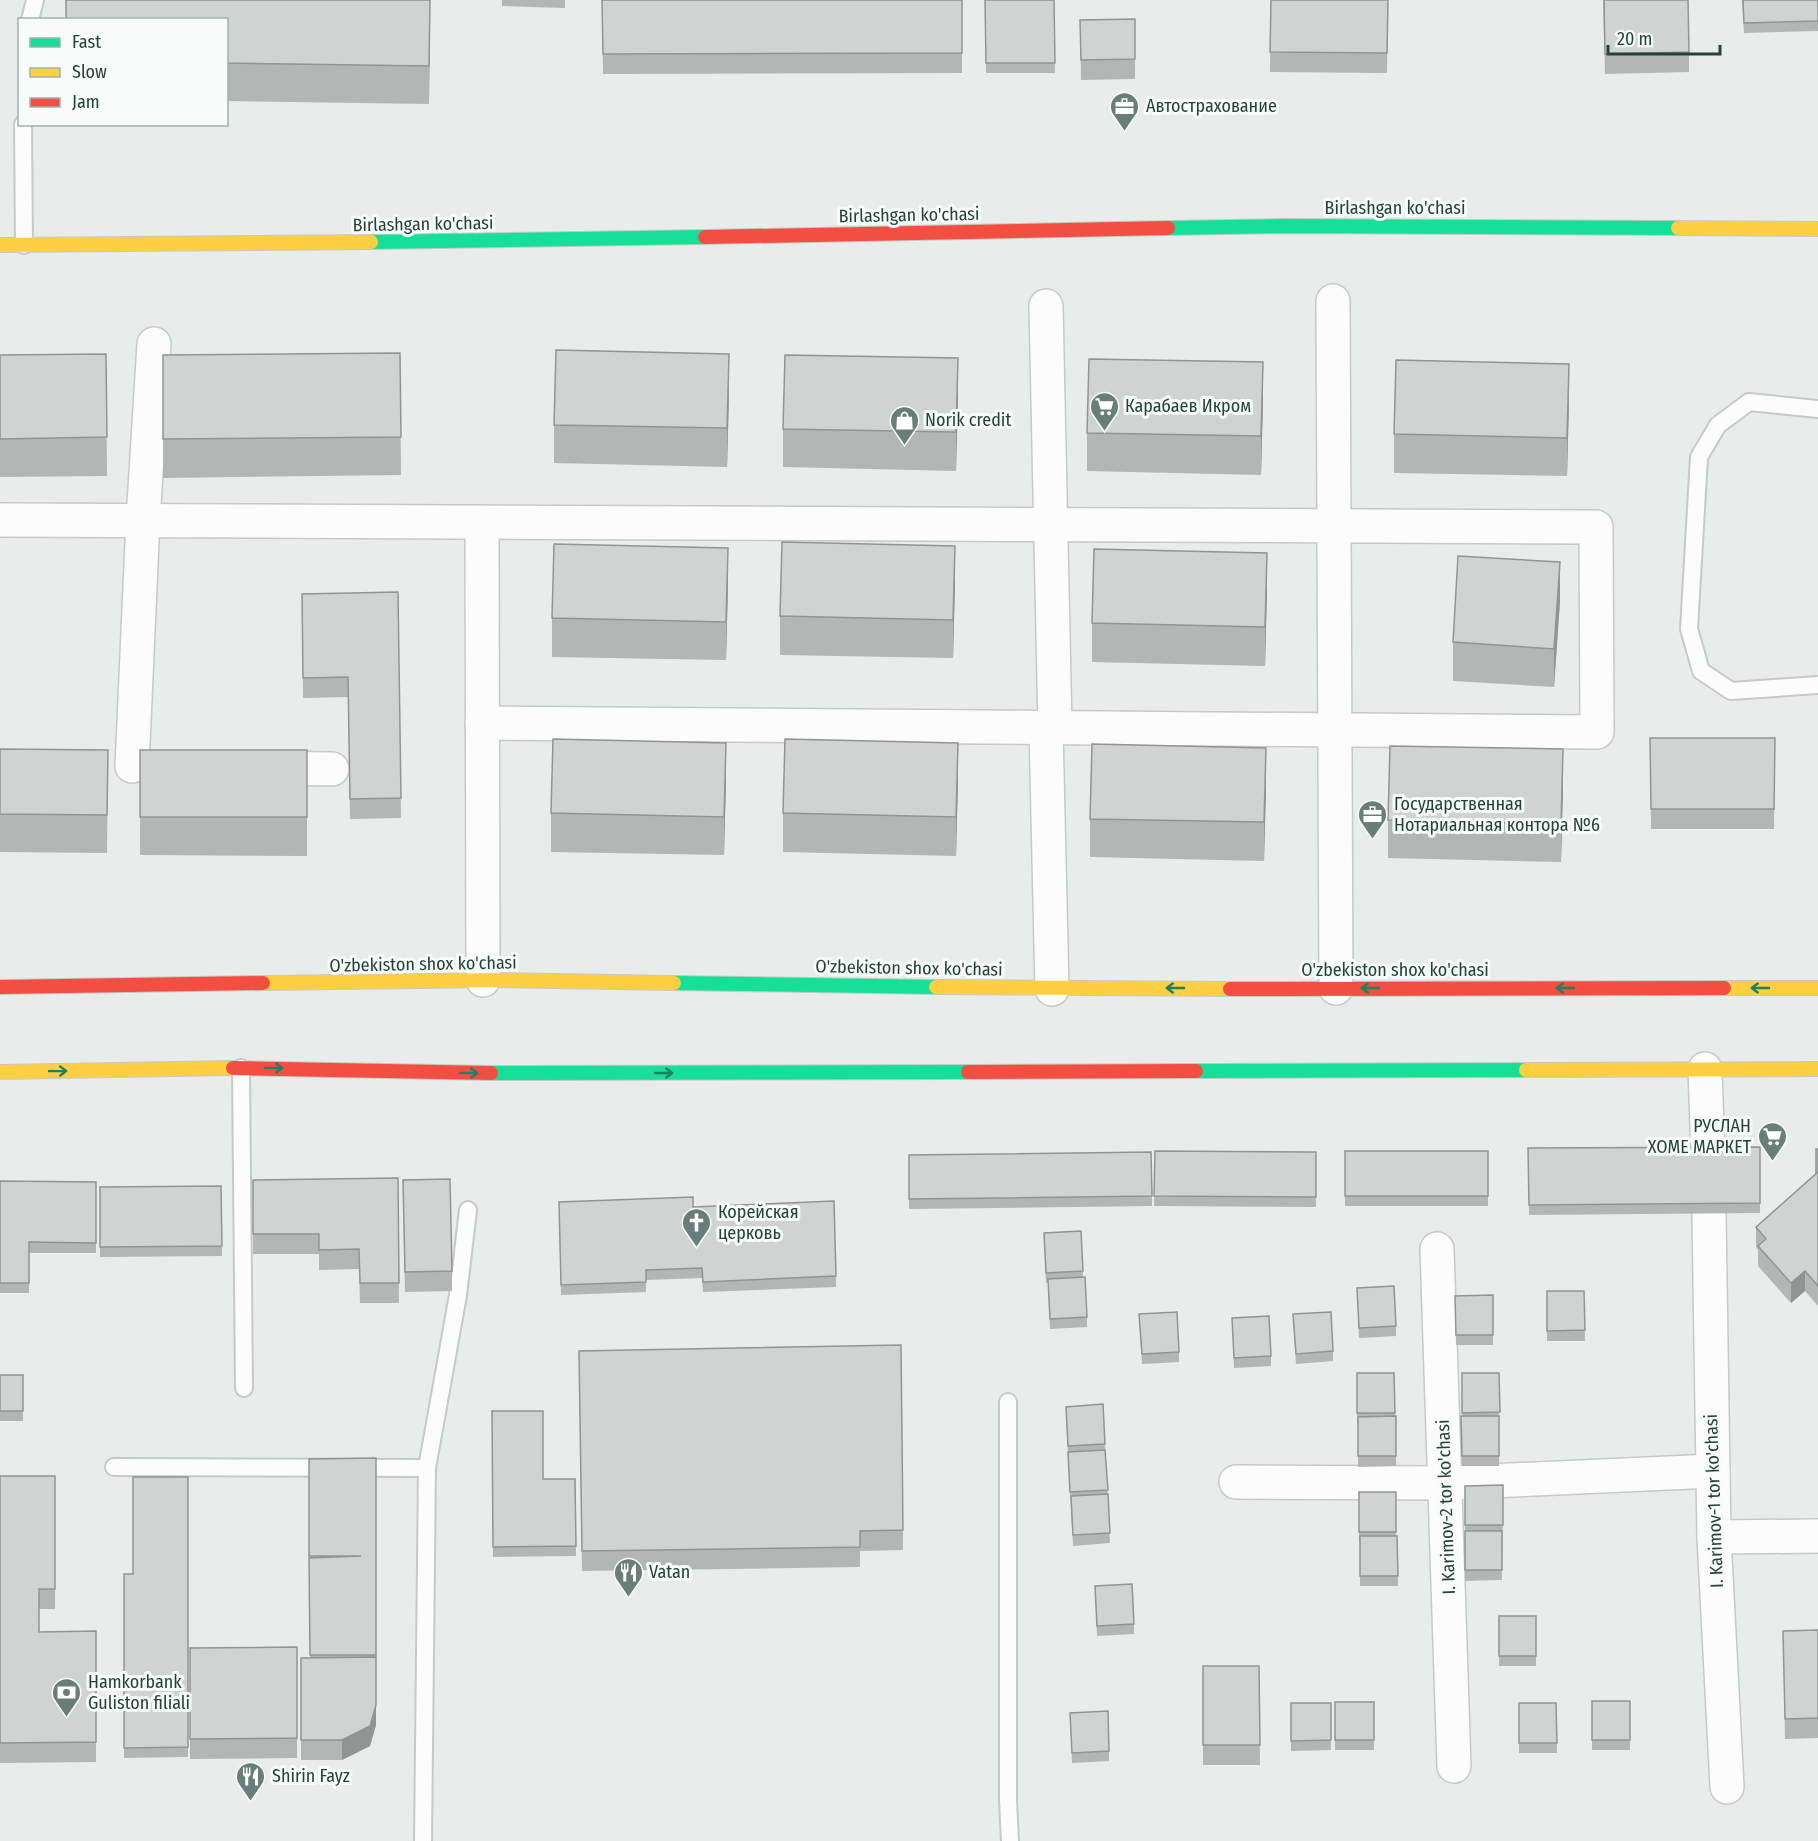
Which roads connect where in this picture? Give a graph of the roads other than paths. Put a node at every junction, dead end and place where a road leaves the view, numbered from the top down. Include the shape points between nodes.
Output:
1 (35, 0) edge
2 (30, 18) edge
3 (23, 126) edge
4 (1818, 229) edge
5 (0, 245) edge
6 (24, 245) junction
7 (1333, 301) dead end
8 (1046, 306) dead end
9 (154, 344) dead end
10 (1818, 409) edge
11 (0, 520) edge
12 (143, 520) junction
13 (482, 523) junction
14 (1051, 525) junction
15 (1334, 526) junction
16 (1818, 685) edge
17 (482, 723) junction
18 (1050, 728) junction
19 (1335, 730) junction
20 (99, 765) edge
21 (238, 768) edge
22 (332, 769) dead end
23 (483, 980) junction
24 (0, 987) edge
25 (1336, 987) junction
26 (1818, 988) edge
27 (1052, 989) junction
28 (241, 1068) junction
29 (1705, 1069) junction
30 (1818, 1069) edge
31 (0, 1072) edge
32 (1708, 1156) edge
33 (468, 1210) dead end
34 (1709, 1215) edge
35 (1437, 1249) dead end
36 (244, 1388) dead end
37 (1008, 1402) dead end
38 (114, 1467) dead end
39 (428, 1468) junction
40 (1713, 1471) junction
41 (1236, 1482) dead end
42 (1445, 1483) junction
43 (1818, 1536) edge
44 (1714, 1537) junction
45 (1454, 1766) dead end
46 (1727, 1787) dead end
47 (423, 1841) edge
48 (1010, 1841) edge

1 - 2 lane
3 - 6 lane
4 - 6 main road, Birlashgan ko'chasi via 1283,226 438,242
5 - 6 main road, Birlashgan ko'chasi
7 - 15 street
8 - 14 street
9 - 12 street
10 - 16 lane via 1749,402 1718,425 1699,457 1689,629 1701,671 1731,691
11 - 12 street
12 - 13 street
12 - 20 street via 144,766
13 - 14 street
13 - 17 street
14 - 15 street
14 - 18 street
15 - 19 street
15 - 19 street via 1596,527 1597,732
17 - 18 street
17 - 23 street
18 - 19 street
18 - 27 street
19 - 25 street
21 - 22 street
23 - 24 main road, O'zbekiston shox ko'chasi
23 - 27 main road, O'zbekiston shox ko'chasi
26 -> 25 main road, O'zbekiston shox ko'chasi
25 -> 27 main road, O'zbekiston shox ko'chasi
28 -> 29 main road via 497,1073
31 -> 28 main road
28 - 36 lane
29 - 30 main road
29 - 32 street
33 - 39 lane via 458,1295
34 - 40 street, I. Karimov-1 tor ko'chasi
35 - 42 street, I. Karimov-2 tor ko'chasi
37 - 48 lane
38 - 39 lane
39 - 47 lane
40 - 42 street
40 - 44 street, I. Karimov-1 tor ko'chasi
41 - 42 street
42 - 45 street, I. Karimov-2 tor ko'chasi
43 - 44 street
44 - 46 street, I. Karimov-1 tor ko'chasi

